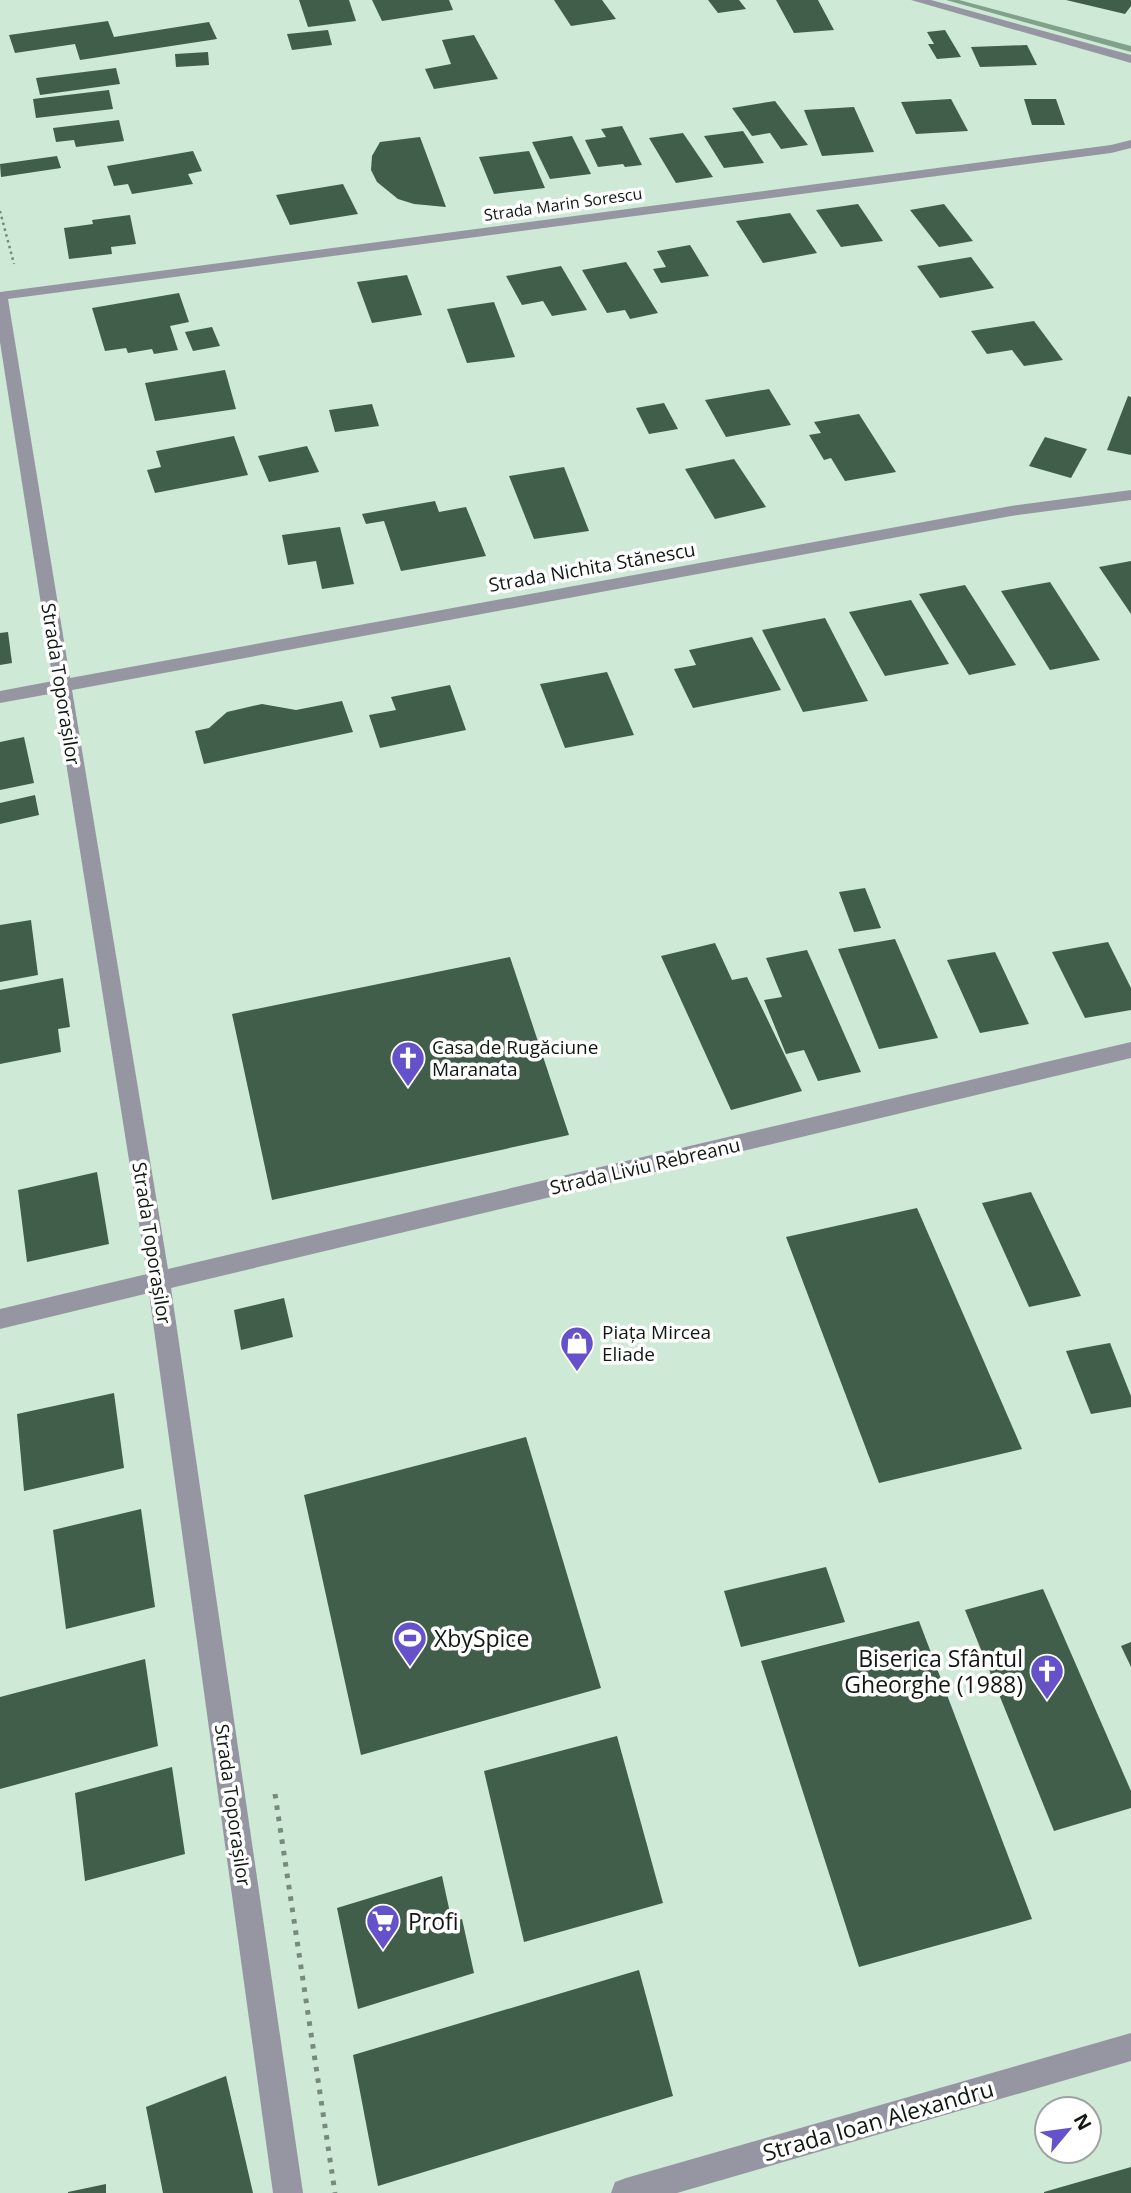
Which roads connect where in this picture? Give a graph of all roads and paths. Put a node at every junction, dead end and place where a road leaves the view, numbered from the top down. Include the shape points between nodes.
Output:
1 (917, 0) edge
2 (1131, 59) edge
3 (1131, 144) edge
4 (0, 296) edge
5 (1131, 495) edge
6 (62, 686) junction
7 (0, 697) edge
8 (1131, 1050) edge
9 (158, 1282) junction
10 (0, 1319) edge
11 (1131, 2047) edge
12 (288, 2193) edge
13 (626, 2193) edge

1 - 2 street
3 - 4 street, Strada Marin Sorescu
4 - 6 street, Strada Toporașilor
5 - 6 street, Strada Nichita Stănescu via 1010,512
6 - 7 street, Strada Nichita Stănescu
6 - 9 street, Strada Toporașilor
8 - 9 street, Strada Liviu Rebreanu
9 - 10 street, Strada Liviu Rebreanu
9 - 12 street, Strada Toporașilor
11 - 13 street, Strada Ioan Alexandru

